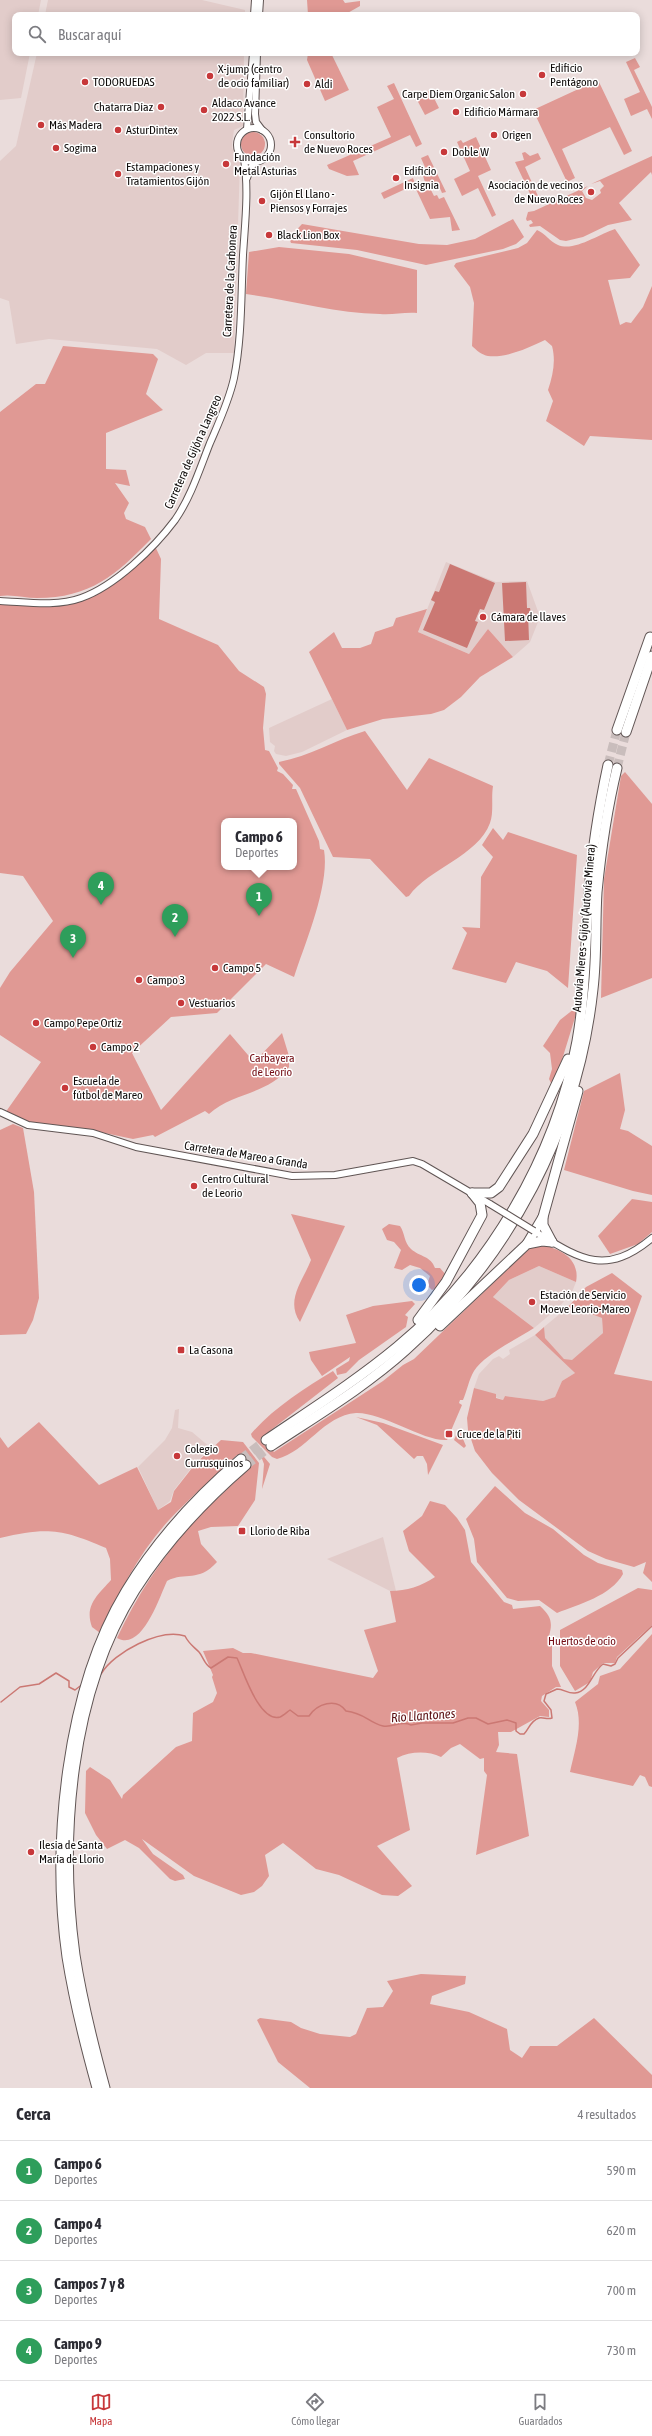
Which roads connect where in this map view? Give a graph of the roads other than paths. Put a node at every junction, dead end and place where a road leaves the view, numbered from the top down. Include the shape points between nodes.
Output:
1 (255, 0) edge
2 (260, 0) edge
3 (254, 12) edge
4 (259, 12) edge
5 (252, 56) edge
6 (258, 56) edge
7 (247, 129) junction
8 (262, 130) junction
9 (244, 159) junction
10 (257, 161) junction
11 (246, 183) junction
12 (234, 380) joint
13 (0, 601) edge
14 (650, 637) dead end
15 (652, 656) edge
16 (612, 767) tunnel mouth
17 (589, 988) junction
18 (0, 1112) edge
19 (499, 1187) junction
20 (472, 1193) junction
21 (490, 1204) junction
22 (482, 1215) junction
23 (543, 1218) junction
24 (534, 1231) junction
25 (652, 1238) edge
26 (552, 1242) junction
27 (527, 1244) junction
28 (368, 1375) junction
29 (268, 1443) tunnel mouth
30 (243, 1462) tunnel mouth
31 (116, 1618) junction
32 (97, 2088) edge
33 (105, 2088) edge

1 - 3 street
2 - 4 street
5 - 7 street
6 - 8 street via 255,114 256,122
7 - 8 street
7 - 9 street via 240,135 237,144
8 - 10 street via 270,139 270,149 265,157
9 - 10 street
9 - 11 street
10 - 11 street via 249,171
11 - 12 street, Carretera de la Carbonera via 240,328
12 - 13 street, Carretera de Gijón a Langreo via 188,497 175,519 155,542 118,577 97,591 80,598 46,603
14 - 15 highway via 621,731
16 - 17 highway, Autovía Mieres - Gijón (Autovía Minera)
17 - 19 highway via 567,1062 533,1134
17 - 23 highway via 592,1018 584,1066
17 - 28 highway, Autovía Mieres - Gijón (Autovía Minera) via 585,1043 571,1095 554,1143 526,1202 486,1264 462,1294 404,1351
18 - 20 street, Carretera de Mareo a Granda via 28,1125 93,1133 136,1147 292,1176 335,1175 413,1160
19 - 20 highway via 491,1193
19 - 21 highway
20 - 21 street, Carretera de Mareo a Granda
20 - 22 highway via 480,1204
21 - 22 highway
21 - 24 street, Carretera de Mareo a Granda, bridge
22 - 28 highway via 446,1282 426,1311
23 - 24 highway
23 - 26 highway via 543,1225
24 - 26 street, Carretera de Mareo a Granda
24 - 27 highway
25 - 26 street, Carretera de Mareo a Granda via 621,1258 607,1260 580,1258
26 - 27 highway
27 - 28 highway via 441,1325 406,1354
28 - 29 highway, Autovía Mieres - Gijón (Autovía Minera)
30 - 31 highway via 172,1538
31 - 32 highway via 95,1659 78,1713 70,1755 64,1812 62,1871 67,1950 74,1998
31 - 33 highway via 86,1713 74,1773 70,1821 69,1871 76,1956

